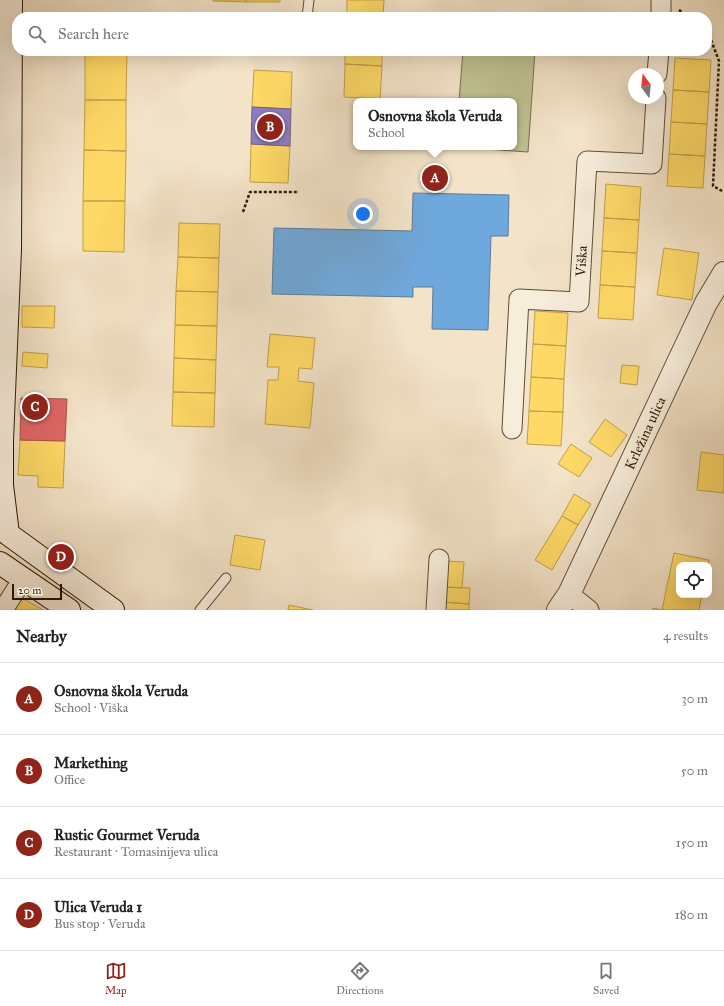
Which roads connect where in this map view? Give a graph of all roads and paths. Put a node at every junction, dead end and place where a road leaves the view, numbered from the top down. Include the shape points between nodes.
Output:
1 (11, 0) edge
2 (308, 0) edge
3 (662, 0) edge
4 (307, 12) edge
5 (661, 12) edge
6 (712, 43) edge
7 (659, 56) edge
8 (658, 68) edge
9 (656, 104) edge
10 (299, 192) dead end
11 (724, 192) edge
12 (243, 212) dead end
13 (5, 216) edge
14 (724, 273) edge
15 (512, 429) dead end
16 (4, 539) edge
17 (439, 558) dead end
18 (0, 563) edge
19 (226, 578) dead end
20 (23, 579) junction
21 (564, 602) edge
22 (3, 610) edge
23 (69, 610) edge
24 (113, 610) edge
25 (200, 610) edge
26 (436, 610) edge
27 (588, 610) edge

1 - 13 main road
2 - 4 lane
3 - 5 street
6 - 11 path via 719,61 712,186
7 - 8 street
9 - 15 street, Viška via 652,164 587,161 579,302 519,299
10 - 12 path via 250,192
13 - 16 main road via 9,297 2,441
14 - 21 main road, Krležina ulica via 706,303
16 - 24 main road
17 - 26 street
18 - 20 main road
19 - 25 lane
20 - 22 street
20 - 23 main road
21 - 27 street, Krležina ulica

